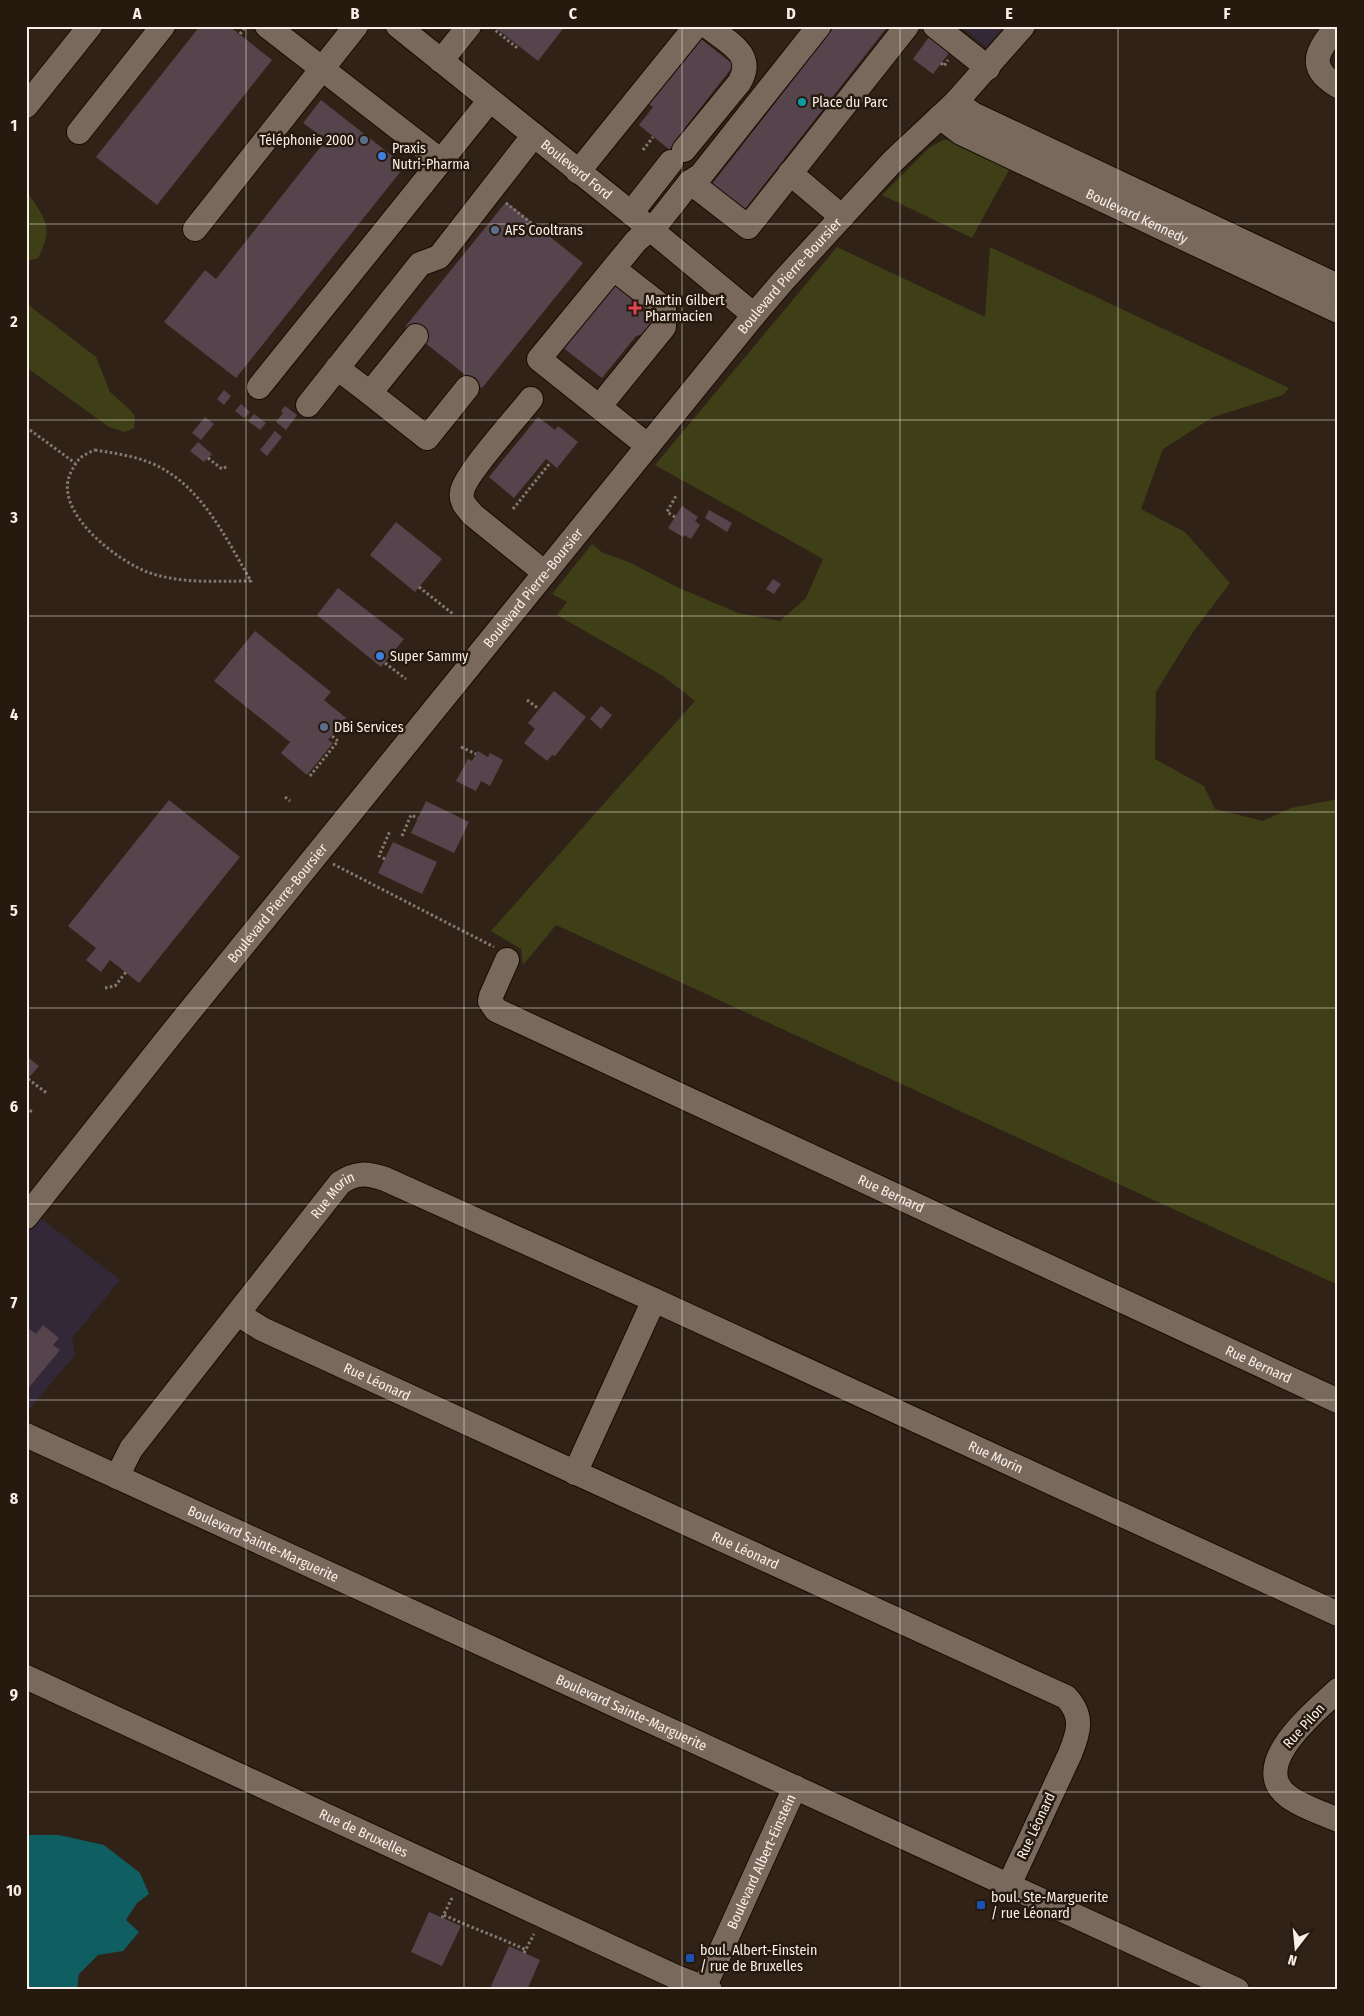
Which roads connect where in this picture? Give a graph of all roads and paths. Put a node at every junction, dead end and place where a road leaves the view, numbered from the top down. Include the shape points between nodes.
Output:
1 (90, 26) edge
2 (163, 26) edge
3 (246, 26) edge
4 (267, 26) edge
5 (356, 26) edge
6 (398, 26) edge
7 (469, 26) edge
8 (496, 26) edge
9 (819, 26) edge
10 (907, 26) edge
11 (935, 26) edge
12 (1023, 26) edge
13 (1337, 26) edge
14 (701, 32) edge
15 (240, 34) dead end
16 (518, 45) dead end
17 (441, 61) junction
18 (321, 68) junction
19 (988, 68) junction
20 (1338, 86) edge
21 (490, 100) junction
22 (26, 106) edge
23 (948, 110) junction
24 (79, 132) dead end
25 (534, 136) junction
26 (653, 137) dead end
27 (643, 150) dead end
28 (441, 161) junction
29 (578, 172) junction
30 (790, 173) junction
31 (690, 182) junction
32 (506, 202) dead end
33 (1179, 211) junction
34 (630, 213) junction
35 (842, 217) junction
36 (535, 226) dead end
37 (195, 228) dead end
38 (649, 229) junction
39 (1170, 232) junction
40 (614, 269) junction
41 (1338, 286) edge
42 (1338, 311) edge
43 (754, 315) junction
44 (416, 336) dead end
45 (337, 368) junction
46 (260, 387) dead end
47 (467, 388) dead end
48 (370, 393) junction
49 (531, 399) dead end
50 (308, 405) dead end
51 (599, 407) junction
52 (26, 427) edge
53 (648, 446) junction
54 (208, 458) dead end
55 (75, 463) junction
56 (550, 463) dead end
57 (228, 466) dead end
58 (677, 494) dead end
59 (513, 509) dead end
60 (675, 517) dead end
61 (545, 573) junction
62 (420, 587) dead end
63 (453, 614) dead end
64 (384, 663) dead end
65 (406, 679) dead end
66 (527, 700) dead end
67 (539, 709) dead end
68 (332, 736) dead end
69 (461, 746) dead end
70 (476, 754) dead end
71 (310, 776) dead end
72 (285, 797) dead end
73 (290, 801) dead end
74 (418, 818) dead end
75 (390, 831) dead end
76 (402, 836) dead end
77 (318, 854) junction
78 (385, 859) dead end
79 (507, 960) joint
80 (126, 972) dead end
81 (105, 988) dead end
82 (28, 1079) dead end
83 (48, 1094) dead end
84 (26, 1108) edge
85 (33, 1113) dead end
86 (26, 1216) edge
87 (654, 1300) junction
88 (238, 1314) junction
89 (26, 1326) edge
90 (26, 1330) edge
91 (1338, 1401) edge
92 (26, 1435) edge
93 (575, 1473) junction
94 (117, 1476) junction
95 (1338, 1614) edge
96 (26, 1677) edge
97 (1338, 1690) edge
98 (795, 1787) junction
99 (1338, 1820) edge
100 (1009, 1885) junction
101 (444, 1916) dead end
102 (526, 1950) dead end
103 (706, 1989) edge
104 (1238, 1990) edge

1 - 22 street
2 - 24 street
3 - 15 path
4 - 18 street
5 - 18 street
6 - 17 street, Boulevard Ford
7 - 17 street
8 - 16 path via 494,30 516,47
9 - 31 street via 701,175
10 - 30 street
11 - 19 street
12 - 19 street, Boulevard Pierre-Boursier
13 - 20 street via 1318,54 1317,62 1324,76
14 - 29 street
14 - 34 street via 740,53 745,64 744,72
17 - 21 street, Boulevard Ford
18 - 28 street
18 - 37 street
19 - 23 street, Boulevard Pierre-Boursier
21 - 25 street, Boulevard Ford
21 - 28 street
23 - 33 street, Boulevard Kennedy via 973,114
23 - 35 street, Boulevard Pierre-Boursier via 893,161
23 - 39 street, Boulevard Kennedy via 961,133
25 - 29 street, Boulevard Ford
25 - 45 street via 439,257 420,264
26 - 27 path
28 - 46 street
29 - 34 street, Boulevard Ford
30 - 31 street via 748,227
30 - 35 street
31 - 38 street
32 - 36 path
33 - 39 street
33 - 41 street, Boulevard Kennedy
34 - 38 street, Boulevard Ford
35 - 43 street, Boulevard Pierre-Boursier
38 - 40 street via 636,240
38 - 43 street, Boulevard Ford
39 - 42 street, Boulevard Kennedy
40 - 51 street via 664,308 664,327
40 - 51 street via 539,359
43 - 53 street, Boulevard Pierre-Boursier
44 - 48 street
45 - 48 street
45 - 50 street
47 - 48 street via 427,438
49 - 61 street via 471,474 462,491 462,499 480,520
51 - 53 street
52 - 55 path
53 - 61 street, Boulevard Pierre-Boursier
54 - 57 path via 222,469
55 - 55 path via 67,488 77,516 86,529 134,566 179,581 251,581 211,514 187,487 168,472 151,463 95,450 81,456
56 - 59 path
58 - 60 path via 666,512
61 - 77 street, Boulevard Pierre-Boursier
62 - 63 path
64 - 65 path
66 - 67 path
68 - 71 path via 338,741
69 - 70 path
72 - 73 path
74 - 76 path via 411,815
75 - 78 path via 379,856
77 - 79 path via 488,942
77 - 86 street, Boulevard Pierre-Boursier
79 - 91 street, Rue Bernard via 491,996 490,1001 496,1010
80 - 81 path via 115,986
82 - 83 path
84 - 85 path
87 - 88 street, Rue Morin via 384,1179 366,1174 349,1177 340,1183
87 - 93 street
87 - 95 street, Rue Morin
88 - 93 street, Rue Léonard via 262,1329
88 - 94 street, Rue Morin via 132,1449
89 - 90 path
92 - 94 street, Boulevard Sainte-Marguerite
93 - 100 street, Rue Léonard via 1066,1697 1076,1710 1076,1738
94 - 98 street, Boulevard Sainte-Marguerite
96 - 103 street, Rue de Bruxelles
97 - 99 street, Rue Pilon via 1290,1738 1279,1754 1276,1771 1278,1782 1288,1797
98 - 100 street, Boulevard Sainte-Marguerite
98 - 103 street, Boulevard Albert-Einstein
100 - 104 street, Boulevard Sainte-Marguerite
101 - 102 path

